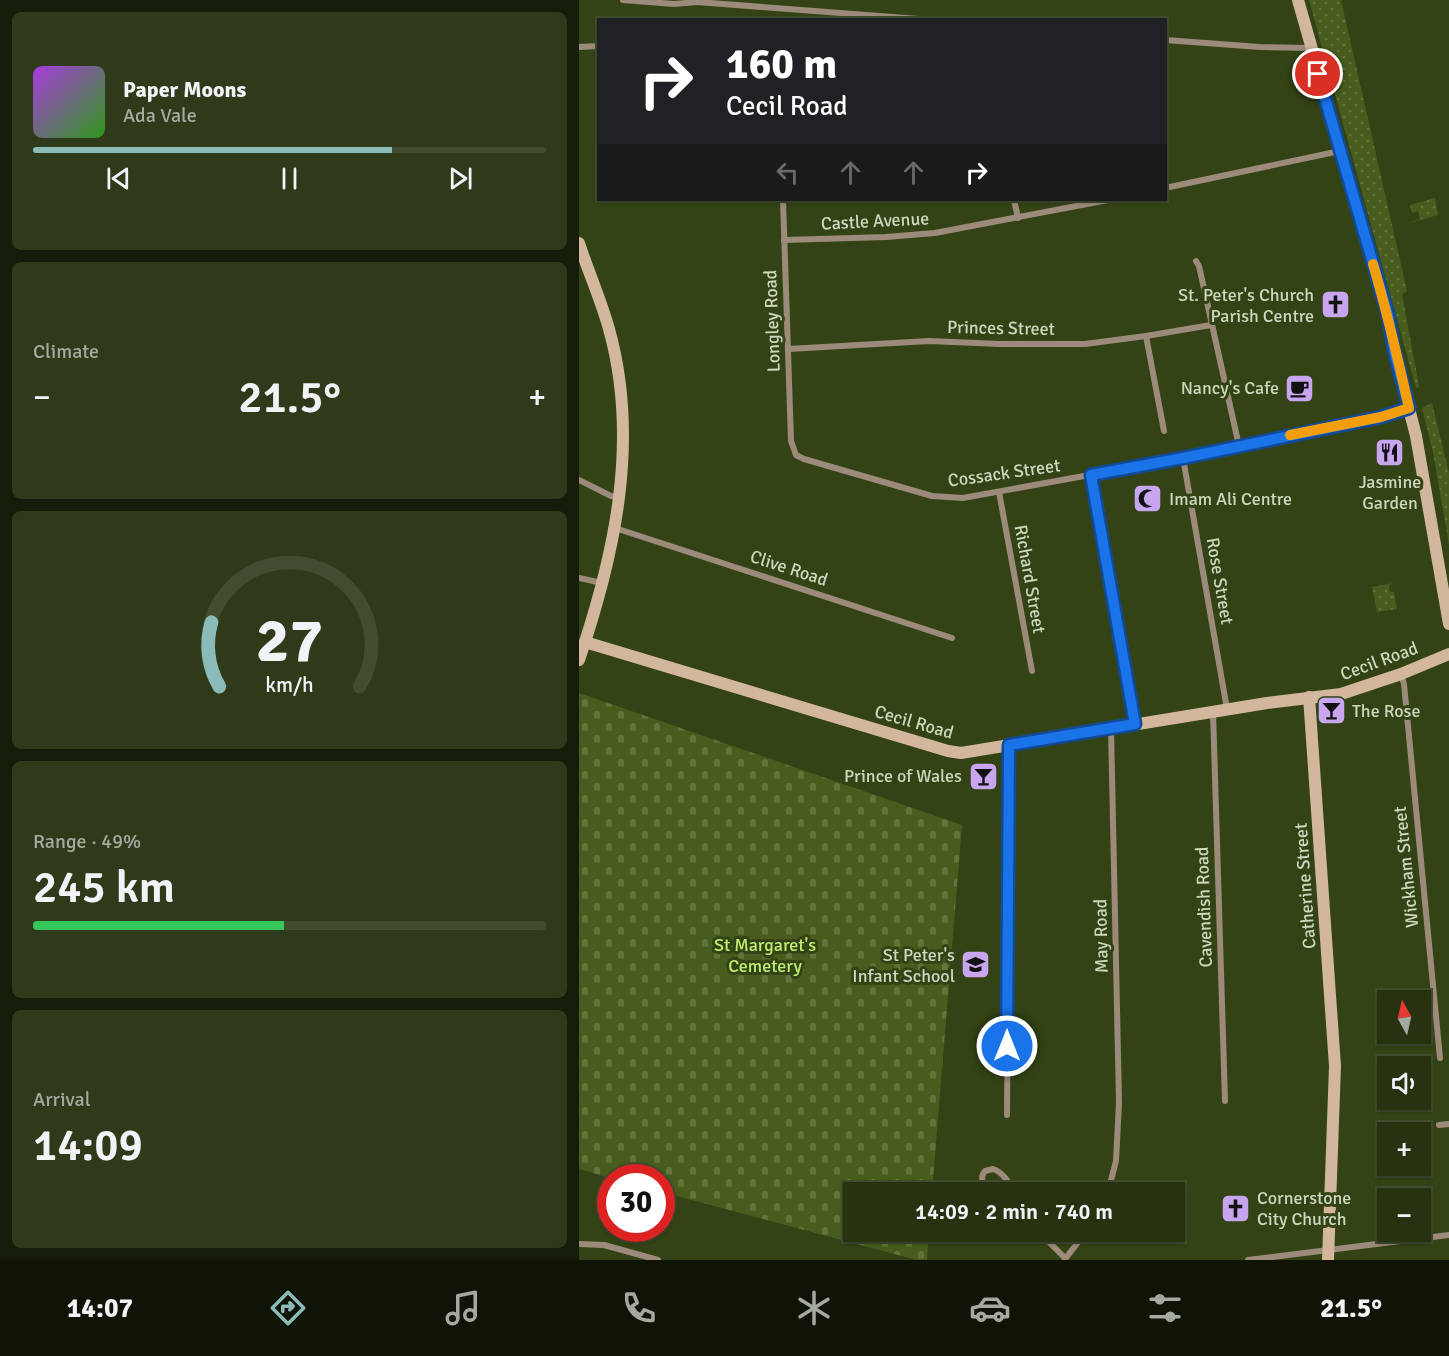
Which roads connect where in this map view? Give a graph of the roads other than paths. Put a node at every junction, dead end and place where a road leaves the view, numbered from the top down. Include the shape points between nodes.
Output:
1 (623, 0) edge
2 (1298, 0) edge
3 (906, 18) edge
4 (1167, 40) edge
5 (597, 46) edge
6 (579, 47) edge
7 (1311, 48) junction
8 (1340, 151) junction
9 (1167, 188) edge
10 (783, 201) edge
11 (1014, 201) edge
12 (1103, 201) edge
13 (1018, 218) junction
14 (785, 240) junction
15 (579, 243) edge
16 (1196, 261) dead end
17 (1211, 325) junction
18 (1146, 336) junction
19 (788, 349) junction
20 (1409, 408) junction
21 (1164, 431) dead end
22 (791, 441) joint
23 (1239, 446) junction
24 (1183, 458) junction
25 (1091, 475) junction
26 (579, 480) edge
27 (999, 492) junction
28 (620, 498) junction
29 (615, 528) junction
30 (579, 578) edge
31 (603, 583) junction
32 (1449, 624) edge
33 (952, 638) dead end
34 (585, 642) junction
35 (1449, 654) edge
36 (579, 660) edge
37 (1032, 671) dead end
38 (1401, 674) junction
39 (1309, 697) junction
40 (1227, 709) junction
41 (1213, 712) junction
42 (1135, 724) junction
43 (1111, 729) junction
44 (1009, 745) junction
45 (1440, 1058) dead end
46 (1224, 1101) dead end
47 (1007, 1115) dead end
48 (1449, 1124) edge
49 (1439, 1125) dead end
50 (983, 1182) edge
51 (1008, 1182) edge
52 (1111, 1182) edge
53 (1449, 1235) edge
54 (1049, 1242) edge
55 (1078, 1242) edge
56 (579, 1244) edge
57 (1328, 1255) edge
58 (1065, 1259) edge
59 (658, 1260) edge
60 (1248, 1260) edge

1 - 3 street
2 - 7 street
4 - 7 street
5 - 6 street
7 - 8 street
8 - 9 street
8 - 20 street via 1388,315
10 - 14 street, Longley Road
11 - 13 street
12 - 13 street, Castle Avenue
13 - 14 street, Castle Avenue via 923,235
14 - 19 street, Longley Road
15 - 28 street via 609,331 619,382 623,450
16 - 17 street
17 - 18 street, Princes Street
17 - 23 street
18 - 19 street, Princes Street via 1085,344 929,341
18 - 21 street
19 - 22 street, Longley Road
20 - 23 street, Cossack Street
20 - 32 street
22 - 27 street, Cossack Street via 795,453 804,459 932,496 956,498
23 - 24 street, Cossack Street
24 - 25 street, Cossack Street
24 - 40 street, Rose Street
25 - 27 street, Cossack Street
25 - 42 street
26 - 28 street
27 - 37 street, Richard Street
28 - 29 street
29 - 31 street
29 - 33 street, Clive Road
30 - 31 street
31 - 34 street
34 - 36 street
34 - 44 street, Cecil Road via 948,751 966,753
35 - 38 street, Cecil Road
38 - 39 street, Cecil Road via 1341,694
38 - 45 street, Wickham Street
39 - 40 street, Cecil Road
39 - 57 street, Catherine Street via 1335,1073
40 - 41 street, Cecil Road
41 - 42 street, Cecil Road
41 - 46 street, Cavendish Road
42 - 43 street, Cecil Road
43 - 44 street, Cecil Road
43 - 52 street, May Road via 1119,1102
44 - 47 street
48 - 49 street
50 - 51 street via 985,1171 993,1169
53 - 57 street
54 - 58 street
55 - 58 street
56 - 59 street via 604,1245
57 - 60 street

